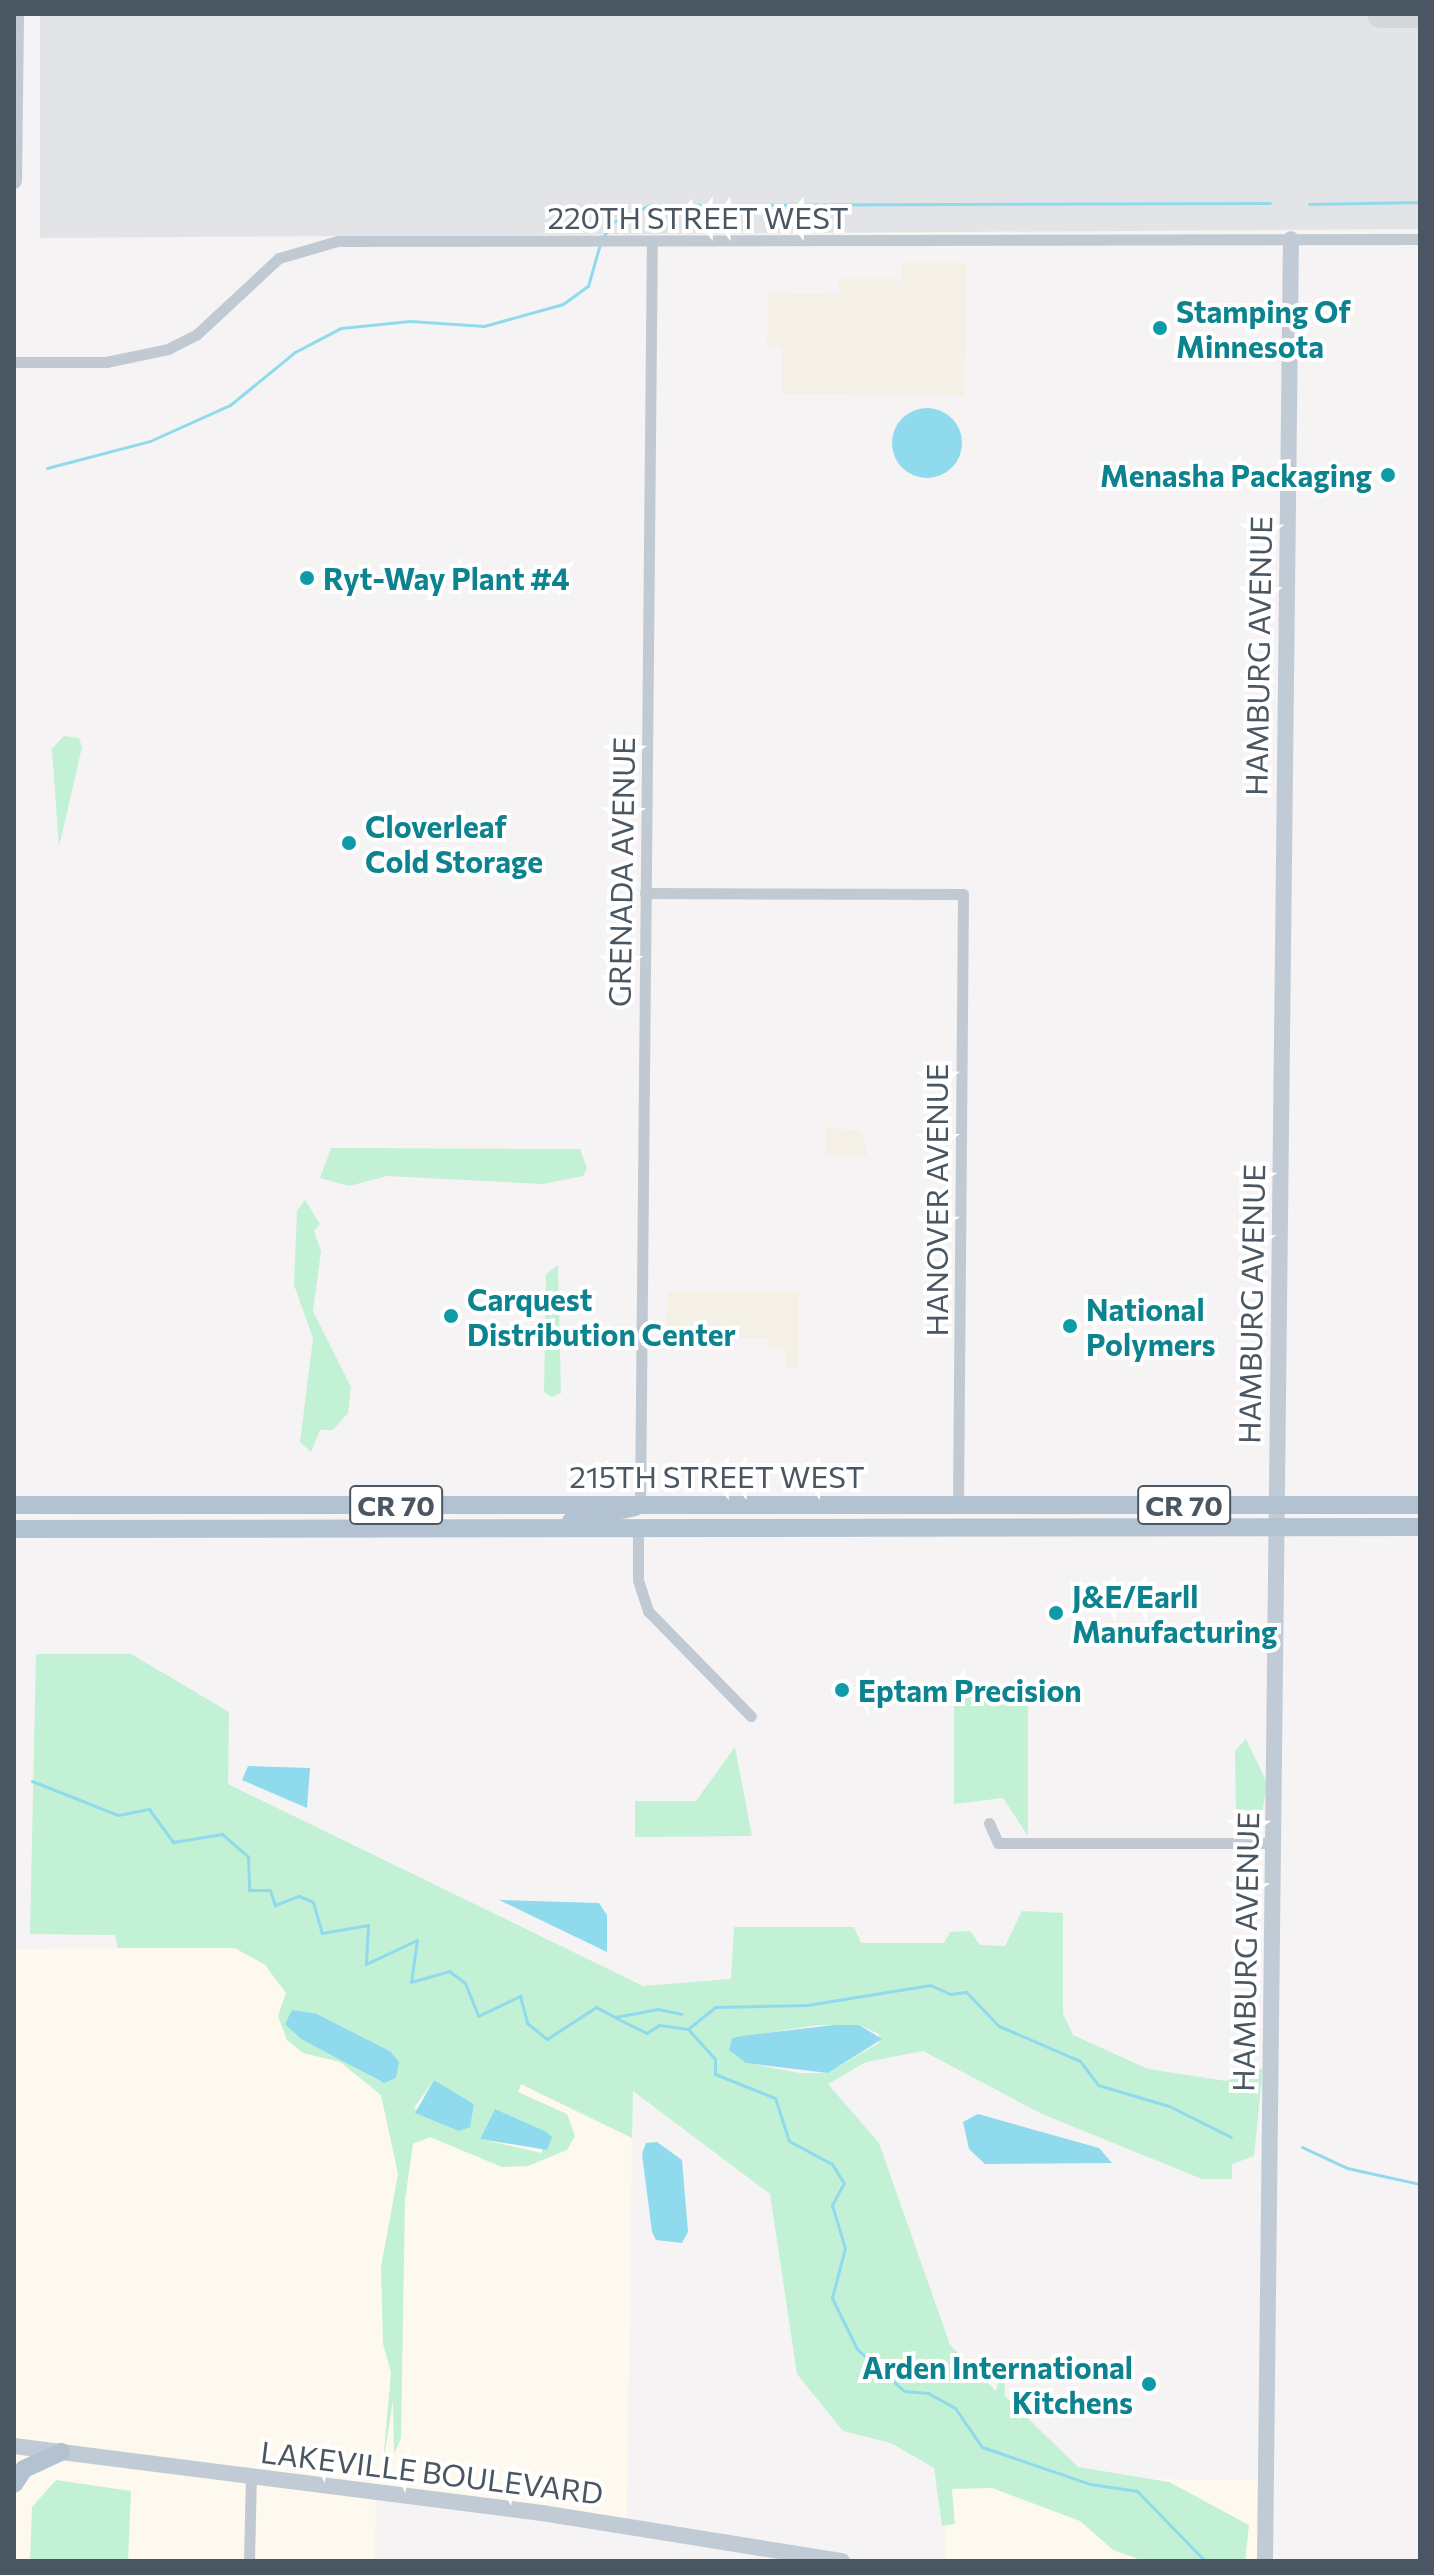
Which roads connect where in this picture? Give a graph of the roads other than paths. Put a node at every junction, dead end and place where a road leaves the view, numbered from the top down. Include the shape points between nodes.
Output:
1 (16, 14) edge
2 (14, 181) edge
3 (1291, 239) junction
4 (1420, 239) edge
5 (652, 241) junction
6 (14, 362) edge
7 (645, 893) junction
8 (640, 1503) junction
9 (814, 1504) junction
10 (14, 1505) edge
11 (958, 1505) junction
12 (1278, 1505) junction
13 (1420, 1505) edge
14 (1278, 1527) junction
15 (1420, 1527) edge
16 (14, 1529) edge
17 (486, 1531) junction
18 (638, 1531) junction
19 (751, 1716) dead end
20 (989, 1823) dead end
21 (1274, 1843) junction
22 (14, 2446) edge
23 (61, 2452) junction
24 (251, 2476) junction
25 (14, 2484) edge
26 (249, 2561) edge
27 (842, 2561) edge
28 (1265, 2561) edge

1 - 2 street
3 - 4 street, 220TH STREET WEST
3 - 5 street, 220TH STREET WEST
3 - 12 street, HAMBURG AVENUE
5 - 6 street, 220TH STREET WEST via 322,243 279,258 204,328 168,349 106,362
5 - 7 street, GRENADA AVENUE
7 - 8 street, GRENADA AVENUE
7 - 11 street, HANOVER AVENUE via 963,894
8 - 9 main road, 215TH STREET WEST / CR 70
8 - 10 main road, 215TH STREET WEST / CR 70
8 - 17 main road via 611,1517 511,1522
9 - 11 main road, 215TH STREET WEST / CR 70
9 - 18 main road via 662,1515
11 - 12 main road, 215TH STREET WEST / CR 70
12 - 13 main road, 215TH STREET WEST / CR 70
12 - 14 street, HAMBURG AVENUE
14 - 15 main road, 215TH STREET WEST / CR 70
14 - 18 main road, 215TH STREET WEST / CR 70
14 - 21 street, HAMBURG AVENUE
16 - 17 main road, 215TH STREET WEST / CR 70
17 - 18 main road, 215TH STREET WEST / CR 70
18 - 19 street via 638,1580 648,1611
20 - 21 street via 998,1843
21 - 28 street, HAMBURG AVENUE
22 - 23 street, LAKEVILLE BOULEVARD
23 - 24 street, LAKEVILLE BOULEVARD
23 - 25 main road via 24,2469
24 - 26 street
24 - 27 street, LAKEVILLE BOULEVARD

